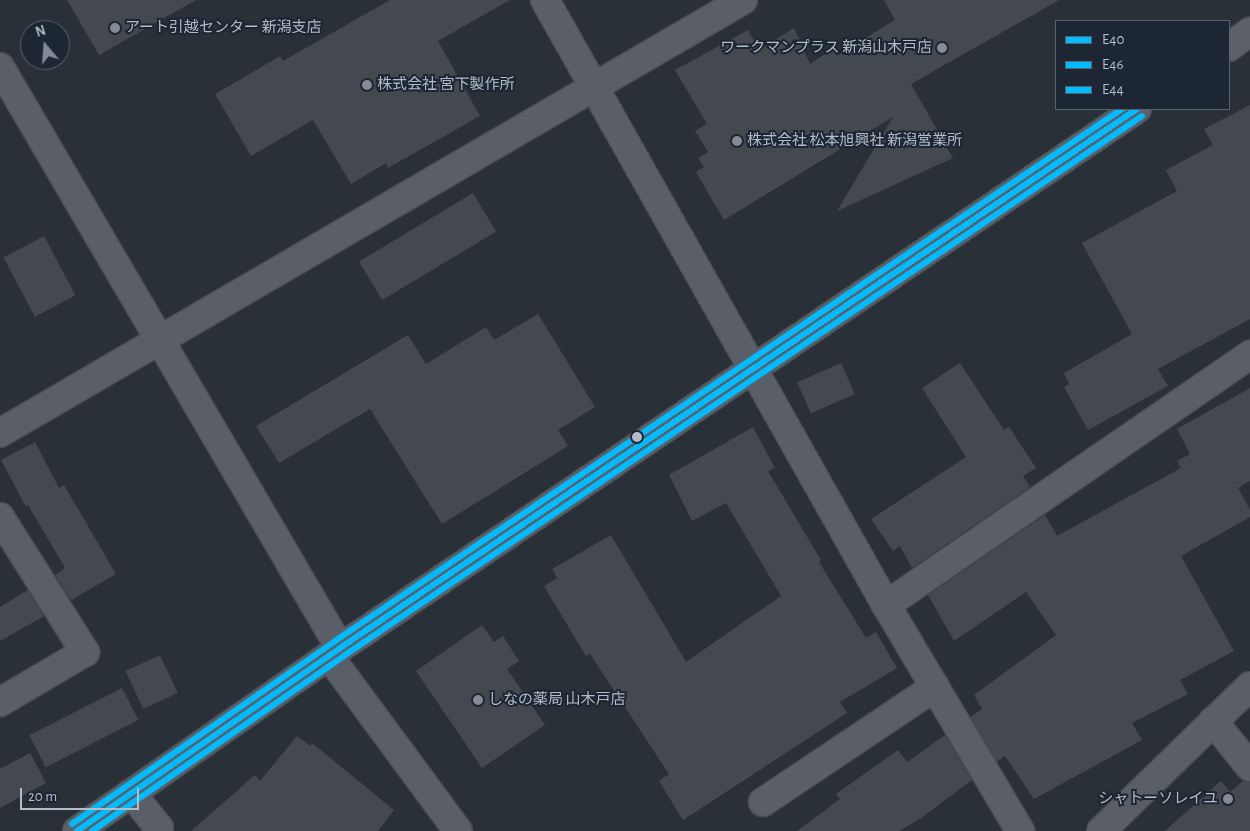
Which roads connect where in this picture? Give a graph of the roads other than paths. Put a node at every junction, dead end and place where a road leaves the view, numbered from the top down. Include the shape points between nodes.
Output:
1 (545, 0) edge
2 (743, 0) edge
3 (1250, 32) edge
4 (1230, 46) edge
5 (0, 67) edge
6 (596, 88) junction
7 (1136, 110) edge
8 (162, 340) junction
9 (1250, 355) edge
10 (754, 369) junction
11 (0, 433) edge
12 (0, 517) edge
13 (886, 605) junction
14 (334, 652) junction
15 (1250, 686) edge
16 (935, 687) junction
17 (0, 702) edge
18 (1213, 721) junction
19 (1250, 767) edge
20 (131, 793) junction
21 (763, 802) dead end
22 (77, 831) edge
23 (156, 831) edge
24 (458, 831) edge
25 (1020, 831) edge
26 (1101, 831) edge

1 - 6 street
2 - 6 street
3 - 4 main road
5 - 8 street
6 - 8 street
6 - 10 street
7 - 10 main road
8 - 11 street
8 - 14 street
9 - 13 street
10 - 13 street
10 - 14 main road
12 - 17 street via 85,652
13 - 16 street
14 - 20 main road
14 - 24 street
15 - 18 street
16 - 21 street
16 - 25 street
18 - 19 street
18 - 26 street
20 - 22 main road
20 - 23 street via 159,828

